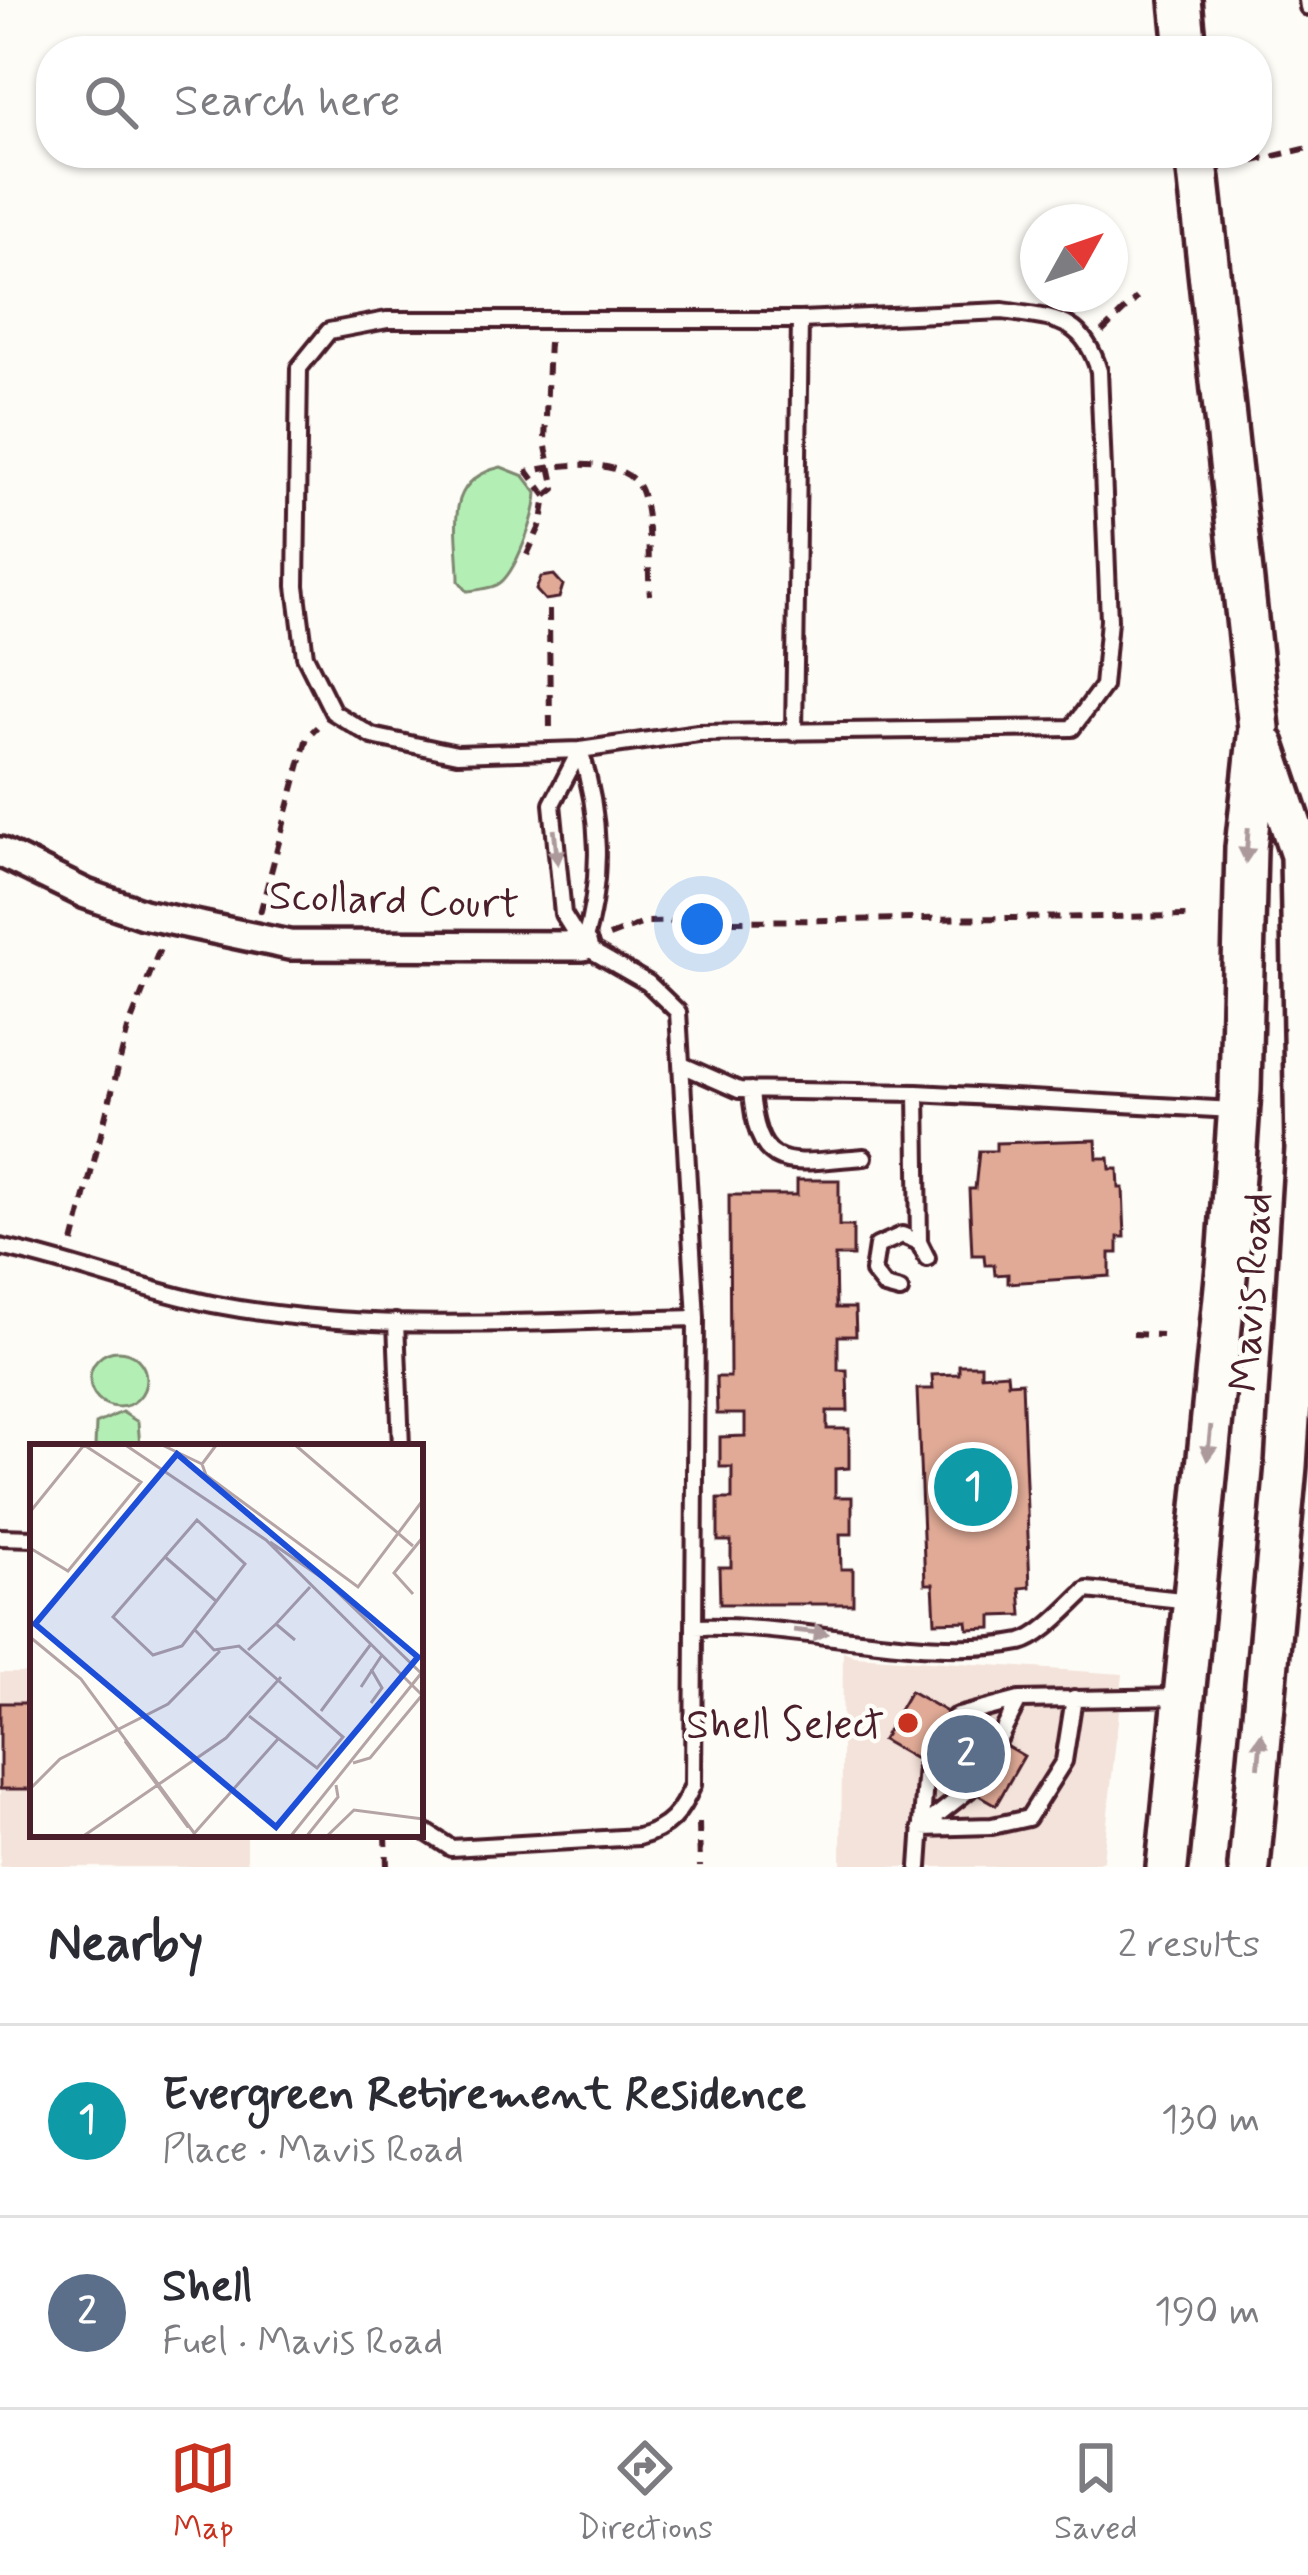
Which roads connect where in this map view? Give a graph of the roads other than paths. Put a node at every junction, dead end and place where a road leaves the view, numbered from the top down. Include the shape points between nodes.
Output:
1 (1181, 0) edge
2 (1185, 36) edge
3 (1198, 168) edge
4 (800, 320) junction
5 (1259, 728) junction
6 (794, 733) junction
7 (580, 750) junction
8 (0, 853) edge
9 (583, 946) junction
10 (682, 1065) junction
11 (751, 1090) junction
12 (917, 1093) junction
13 (1239, 1110) junction
14 (865, 1156) dead end
15 (919, 1242) junction
16 (0, 1247) edge
17 (928, 1258) dead end
18 (901, 1291) dead end
19 (696, 1318) junction
20 (396, 1322) junction
21 (400, 1444) edge
22 (1192, 1601) junction
23 (694, 1627) junction
24 (1184, 1697) junction
25 (1074, 1698) junction
26 (1019, 1700) junction
27 (956, 1717) dead end
28 (998, 1741) dead end
29 (926, 1765) dead end
30 (970, 1790) dead end
31 (921, 1828) junction
32 (423, 1830) edge
33 (919, 1867) edge
34 (1167, 1867) edge
35 (1250, 1867) edge

1 - 2 main road
3 - 5 main road, Mavis Road
4 - 6 lane
4 - 6 lane via 1003,311 1065,321 1091,342 1099,371 1109,620 1103,686 1072,728
4 - 7 lane via 387,320 329,331 299,368 296,586 305,656 333,712 371,736 458,754
5 -> 13 main road, Mavis Road via 1246,848
35 -> 5 main road, Mavis Road via 1297,1312 1307,1033 1301,855
6 - 7 lane via 698,733
7 - 9 lane via 592,788 598,898
7 -> 9 lane via 551,804 563,914
8 - 9 street, Scollard Court via 86,894 289,946
9 - 10 lane via 649,983 679,1012
10 - 11 lane
10 - 19 lane
11 - 12 lane
11 - 14 lane via 754,1131 766,1151 788,1161
12 - 13 lane
12 - 15 lane
13 -> 22 main road, Mavis Road
15 - 17 lane
15 - 18 lane via 892,1236 873,1254 878,1281
16 - 20 lane via 212,1304
19 - 20 lane
19 - 23 lane
20 - 21 lane
23 -> 22 lane via 926,1644 1025,1642 1087,1591
22 - 24 main road, Mavis Road
23 - 32 lane via 693,1786 662,1831 451,1848
24 - 25 lane
24 - 34 main road, Mavis Road
25 - 26 lane
25 - 31 lane via 1064,1762 1028,1818
26 - 27 lane
26 - 28 lane
29 - 31 lane
30 - 31 lane
31 - 33 lane

